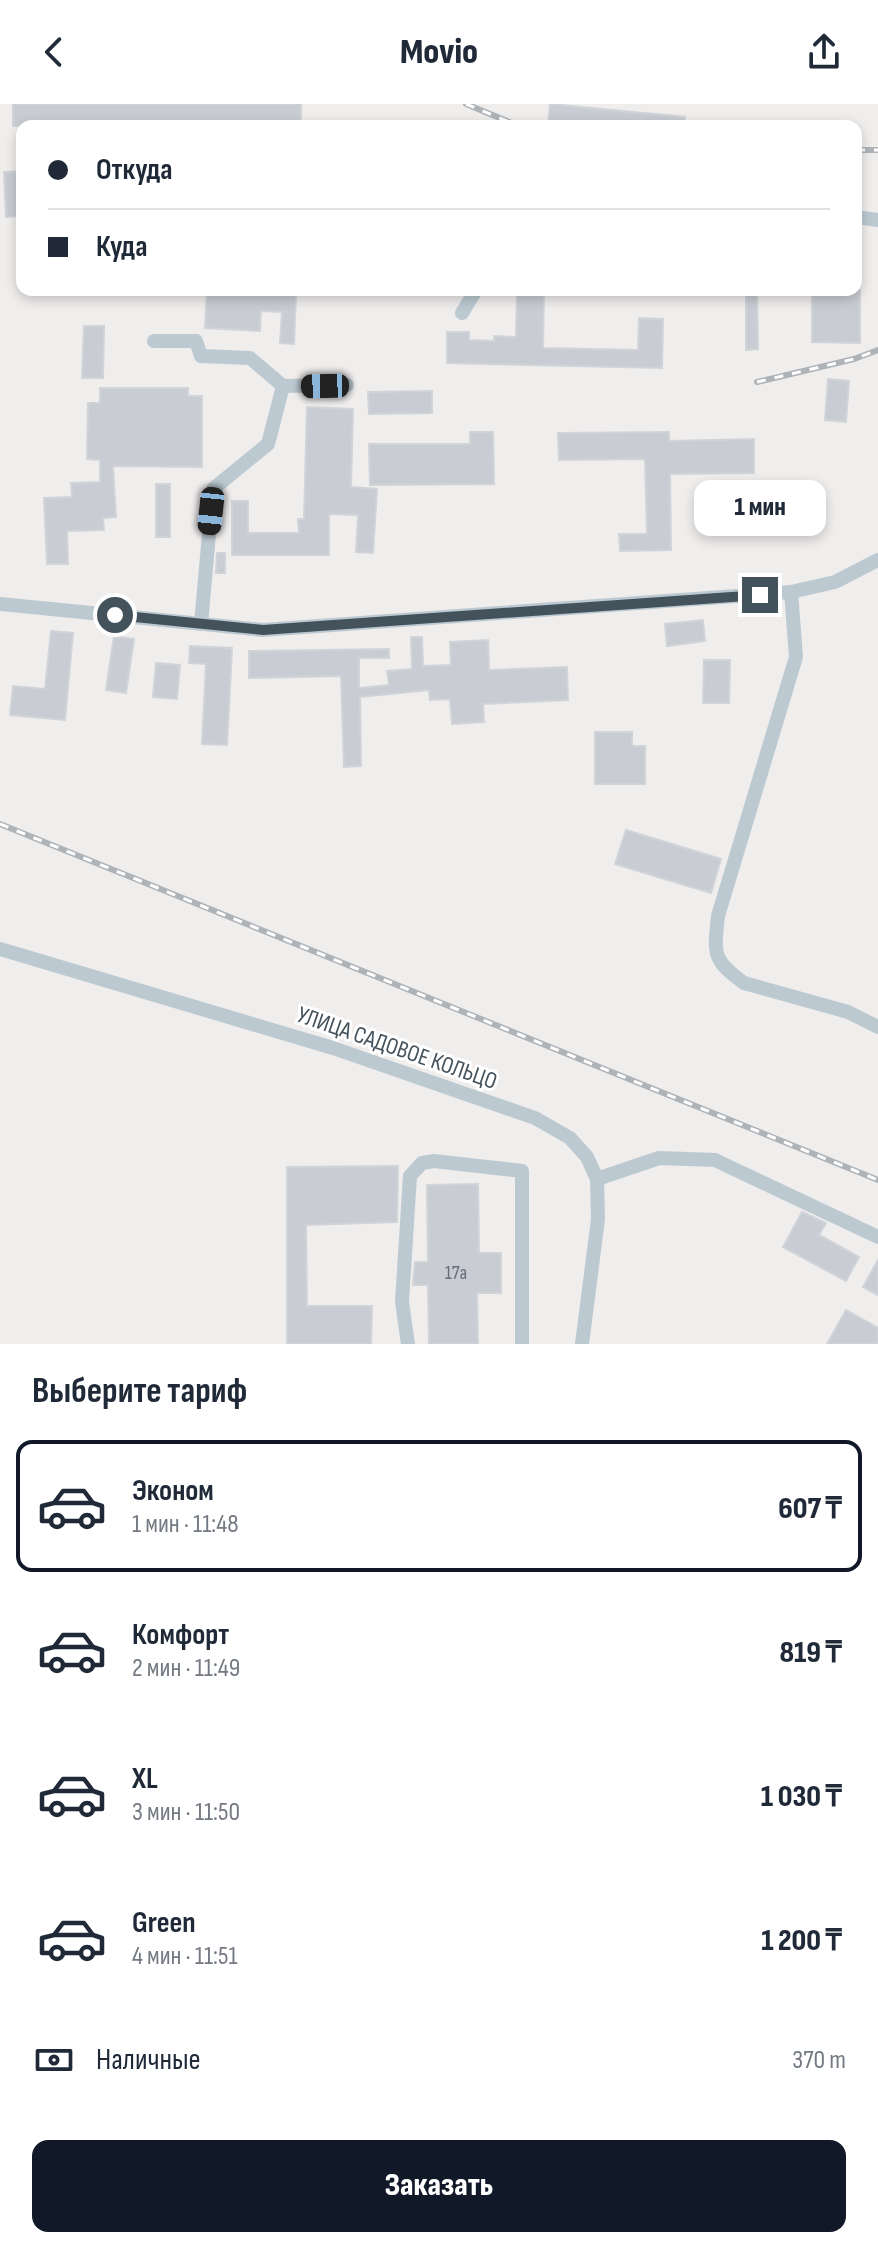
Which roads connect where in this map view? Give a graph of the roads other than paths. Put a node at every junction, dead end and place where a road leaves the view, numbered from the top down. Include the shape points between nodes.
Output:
1 (472, 296) edge
2 (462, 313) dead end
3 (154, 341) dead end
4 (347, 385) dead end
5 (283, 386) junction
6 (878, 560) edge
7 (791, 592) junction
8 (0, 604) edge
9 (201, 624) junction
10 (0, 949) edge
11 (878, 1027) edge
12 (597, 1179) junction
13 (878, 1237) edge
14 (408, 1344) edge
15 (522, 1344) edge
16 (582, 1344) edge

1 - 2 street
3 - 5 street via 196,341 201,356 250,358
4 - 5 street
5 - 9 street via 268,444 213,489
6 - 7 street via 835,582
7 - 9 street via 263,630
7 - 11 street via 796,657 718,916 714,951 744,983 848,1012
8 - 9 street
10 - 12 street, УЛИЦА САДОВОЕ КОЛЬЦО via 333,1048 535,1118 570,1138
12 - 13 street via 659,1158 715,1160
12 - 16 street, УЛИЦА САДОВОЕ КОЛЬЦО via 598,1219
14 - 15 street via 402,1302 410,1176 422,1163 434,1161 522,1171

